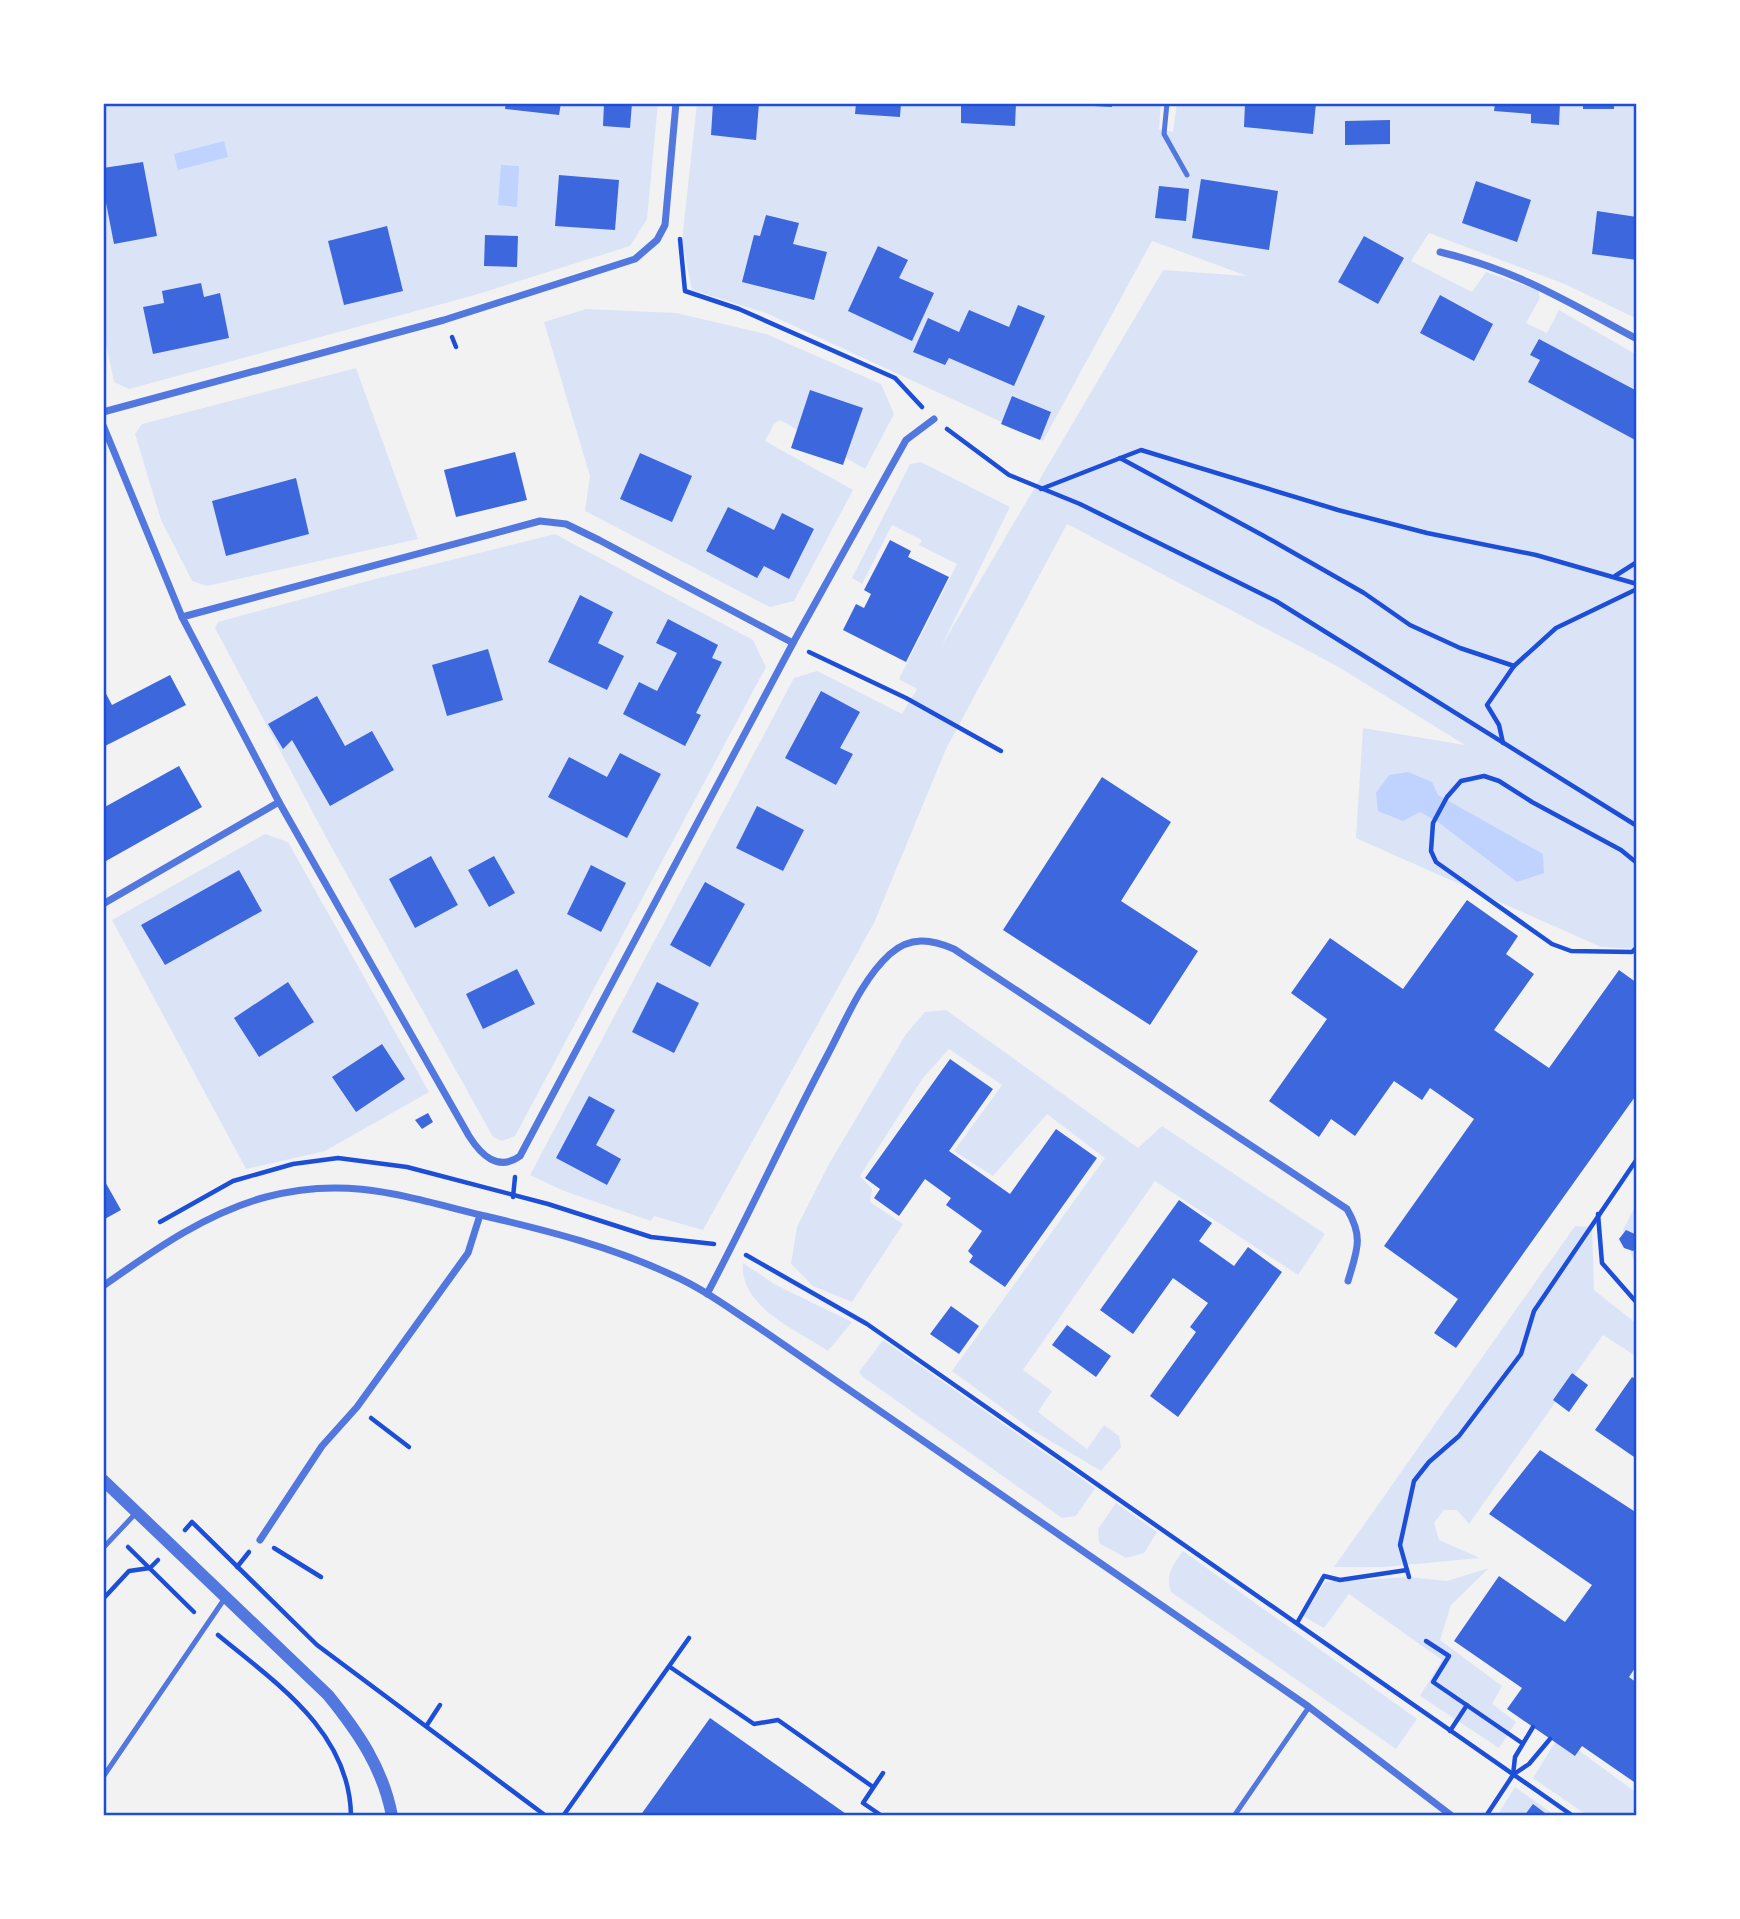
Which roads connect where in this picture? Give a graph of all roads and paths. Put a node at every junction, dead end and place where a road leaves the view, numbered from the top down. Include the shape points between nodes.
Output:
1 (676, 103) edge
2 (1167, 103) edge
3 (1186, 174) dead end
4 (680, 237) dead end
5 (1440, 252) dead end
6 (1637, 339) edge
7 (454, 340) dead end
8 (456, 347) dead end
9 (103, 412) edge
10 (934, 419) junction
11 (103, 425) edge
12 (1120, 458) junction
13 (1041, 489) junction
14 (1637, 562) edge
15 (1615, 576) junction
16 (1637, 584) edge
17 (1637, 589) edge
18 (182, 617) junction
19 (793, 643) junction
20 (1514, 666) junction
21 (1503, 743) junction
22 (1001, 751) dead end
23 (279, 802) junction
24 (1637, 826) edge
25 (1637, 863) edge
26 (103, 904) edge
27 (1637, 947) edge
28 (1637, 1159) edge
29 (513, 1196) dead end
30 (1598, 1213) junction
31 (480, 1215) junction
32 (731, 1249) junction
33 (1348, 1281) dead end
34 (103, 1286) edge
35 (707, 1294) junction
36 (1637, 1303) edge
37 (357, 1407) junction
38 (409, 1447) dead end
39 (103, 1480) edge
40 (136, 1513) junction
41 (117, 1535) junction
42 (260, 1540) junction
43 (170, 1547) junction
44 (103, 1548) edge
45 (237, 1567) junction
46 (150, 1568) junction
47 (1408, 1570) junction
48 (321, 1577) dead end
49 (1409, 1577) dead end
50 (225, 1598) junction
51 (103, 1599) edge
52 (1297, 1623) junction
53 (208, 1626) junction
54 (690, 1638) dead end
55 (1426, 1641) dead end
56 (670, 1667) junction
57 (440, 1705) dead end
58 (1467, 1705) junction
59 (1309, 1707) junction
60 (427, 1725) junction
61 (1533, 1727) dead end
62 (1450, 1731) junction
63 (1550, 1739) dead end
64 (1522, 1743) junction
65 (883, 1773) dead end
66 (1513, 1775) junction
67 (103, 1777) edge
68 (873, 1787) junction
69 (1448, 1814) edge
70 (351, 1816) edge
71 (392, 1816) edge
72 (545, 1816) edge
73 (563, 1816) edge
74 (882, 1816) edge
75 (1234, 1816) edge
76 (1486, 1816) edge
77 (1573, 1816) edge

1 - 9 street via 664,225 657,240 635,259 444,320
2 - 3 lane via 1164,134
4 - 10 path via 685,291 739,309 895,379
5 - 6 street via 1519,276
7 - 8 path
10 - 13 path via 1009,475
10 - 19 street via 906,440
11 - 18 street
12 - 13 path
12 - 15 path via 1141,450 1338,510
12 - 20 path via 1364,593 1410,625
13 - 21 path via 1276,601
14 - 15 path
15 - 16 path
17 - 20 path via 1556,628
18 - 19 street via 540,522 566,524 588,534
18 - 23 street
19 - 22 path
19 - 23 street via 520,1156 511,1162 488,1159 479,1150
20 - 21 path via 1487,705
21 - 24 path
23 - 26 street
25 - 27 path via 1499,781 1471,777 1461,781 1433,823 1431,851 1436,862 1552,944 1571,951 1632,952
28 - 30 path
29 - 32 path via 651,1237
30 - 36 path via 1602,1263
30 - 47 path via 1534,1311 1521,1354 1459,1436 1414,1481 1400,1545
31 - 34 street via 383,1190 328,1187 266,1197 220,1214
31 - 35 street via 606,1248 674,1275
31 - 37 street via 468,1253
32 - 33 street via 870,979 890,954 908,943 926,940 954,950 1348,1209 1359,1229
32 - 35 street
32 - 52 path via 867,1324
35 - 59 street
37 - 38 path
37 - 42 street via 322,1446
39 - 40 street
40 - 41 lane
40 - 43 street
41 - 44 lane
41 - 46 path
42 - 45 path
42 - 48 path
43 - 45 path via 192,1522
43 - 46 path
43 - 50 street
45 - 60 path via 317,1645
46 - 51 path via 128,1571
46 - 53 path
47 - 49 path
47 - 52 path via 1340,1580 1324,1576
50 - 53 lane
50 - 71 street via 328,1695 358,1732 378,1770
52 - 62 path
53 - 67 lane
53 - 70 path via 299,1702 332,1745 344,1769
54 - 56 path
55 - 58 path via 1448,1656 1433,1682
56 - 68 path via 754,1724 778,1720
56 - 73 path
57 - 60 path
58 - 62 path
58 - 64 path
59 - 69 street
59 - 75 lane
60 - 72 path
61 - 64 path
62 - 66 path
63 - 66 path
64 - 66 path
65 - 68 path
66 - 76 path
66 - 77 path
68 - 74 path via 863,1802

